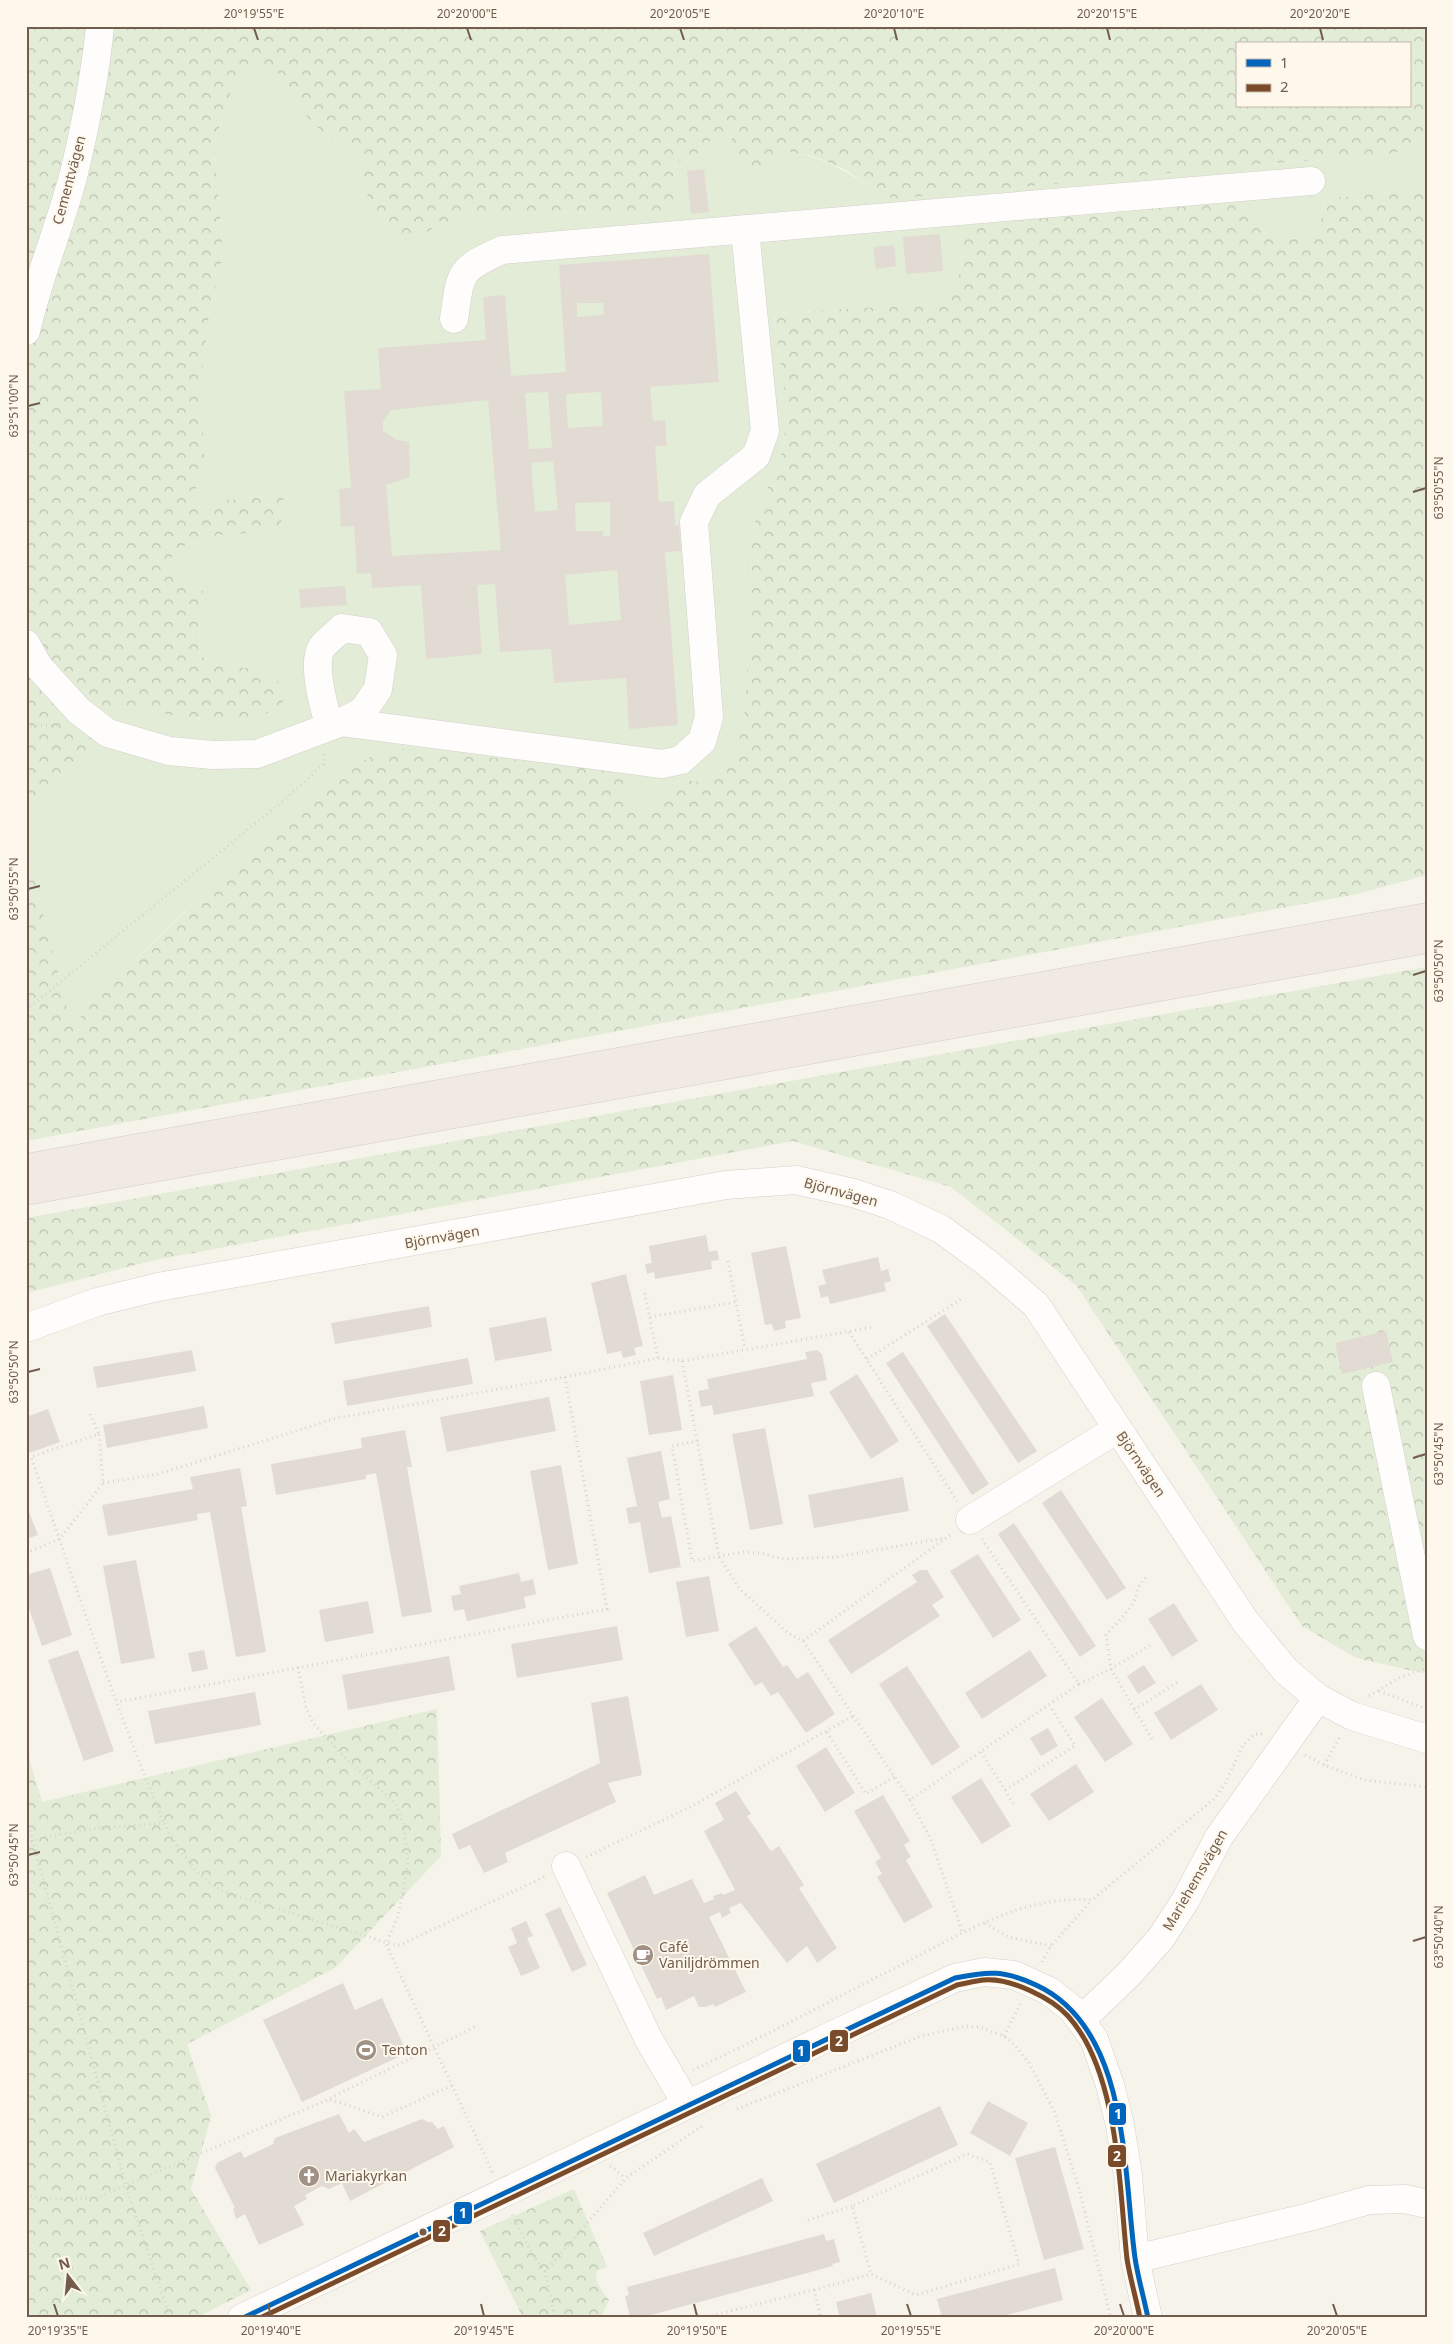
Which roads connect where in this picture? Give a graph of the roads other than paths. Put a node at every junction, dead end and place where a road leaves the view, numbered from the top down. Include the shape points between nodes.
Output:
1 (100, 26) edge
2 (1310, 181) dead end
3 (744, 230) junction
4 (454, 319) dead end
5 (26, 331) edge
6 (26, 644) edge
7 (1427, 917) edge
8 (1427, 939) edge
9 (26, 1168) edge
10 (26, 1191) edge
11 (26, 1328) edge
12 (1376, 1386) dead end
13 (1117, 1429) junction
14 (970, 1520) road end
15 (1427, 1636) edge
16 (1318, 1698) junction
17 (1427, 1738) edge
18 (566, 1866) road end
19 (1082, 2019) junction
20 (695, 2115) junction
21 (1427, 2204) edge
22 (1134, 2259) junction
23 (242, 2318) edge
24 (1148, 2318) edge

1 - 5 street, Cementvägen via 96,69 72,178
2 - 3 street
3 - 4 street via 502,250 473,263 460,279
3 - 6 street via 765,432 756,456 707,495 694,522 708,718 702,742 681,760 662,764 336,724 257,754 169,752 108,733 79,711 38,666
7 - 9 highway
8 - 10 highway
11 - 13 street, Björnvägen via 97,1302 158,1287 726,1185 796,1180 890,1205 941,1228 986,1262 1036,1305
12 - 15 street
13 - 14 street
13 - 16 street, Björnvägen via 1246,1621 1286,1671
16 - 17 street, Björnvägen via 1352,1716
16 - 19 street, Mariehemsvägen via 1292,1748 1219,1836 1185,1901 1161,1938
18 - 20 street via 648,2038
19 - 20 street via 1049,1991 1027,1980 993,1972 970,1974 928,1990
19 - 22 street via 1102,2058 1120,2125 1128,2175
20 - 23 street via 502,2194
21 - 22 street via 1404,2199 1369,2200
22 - 24 street

